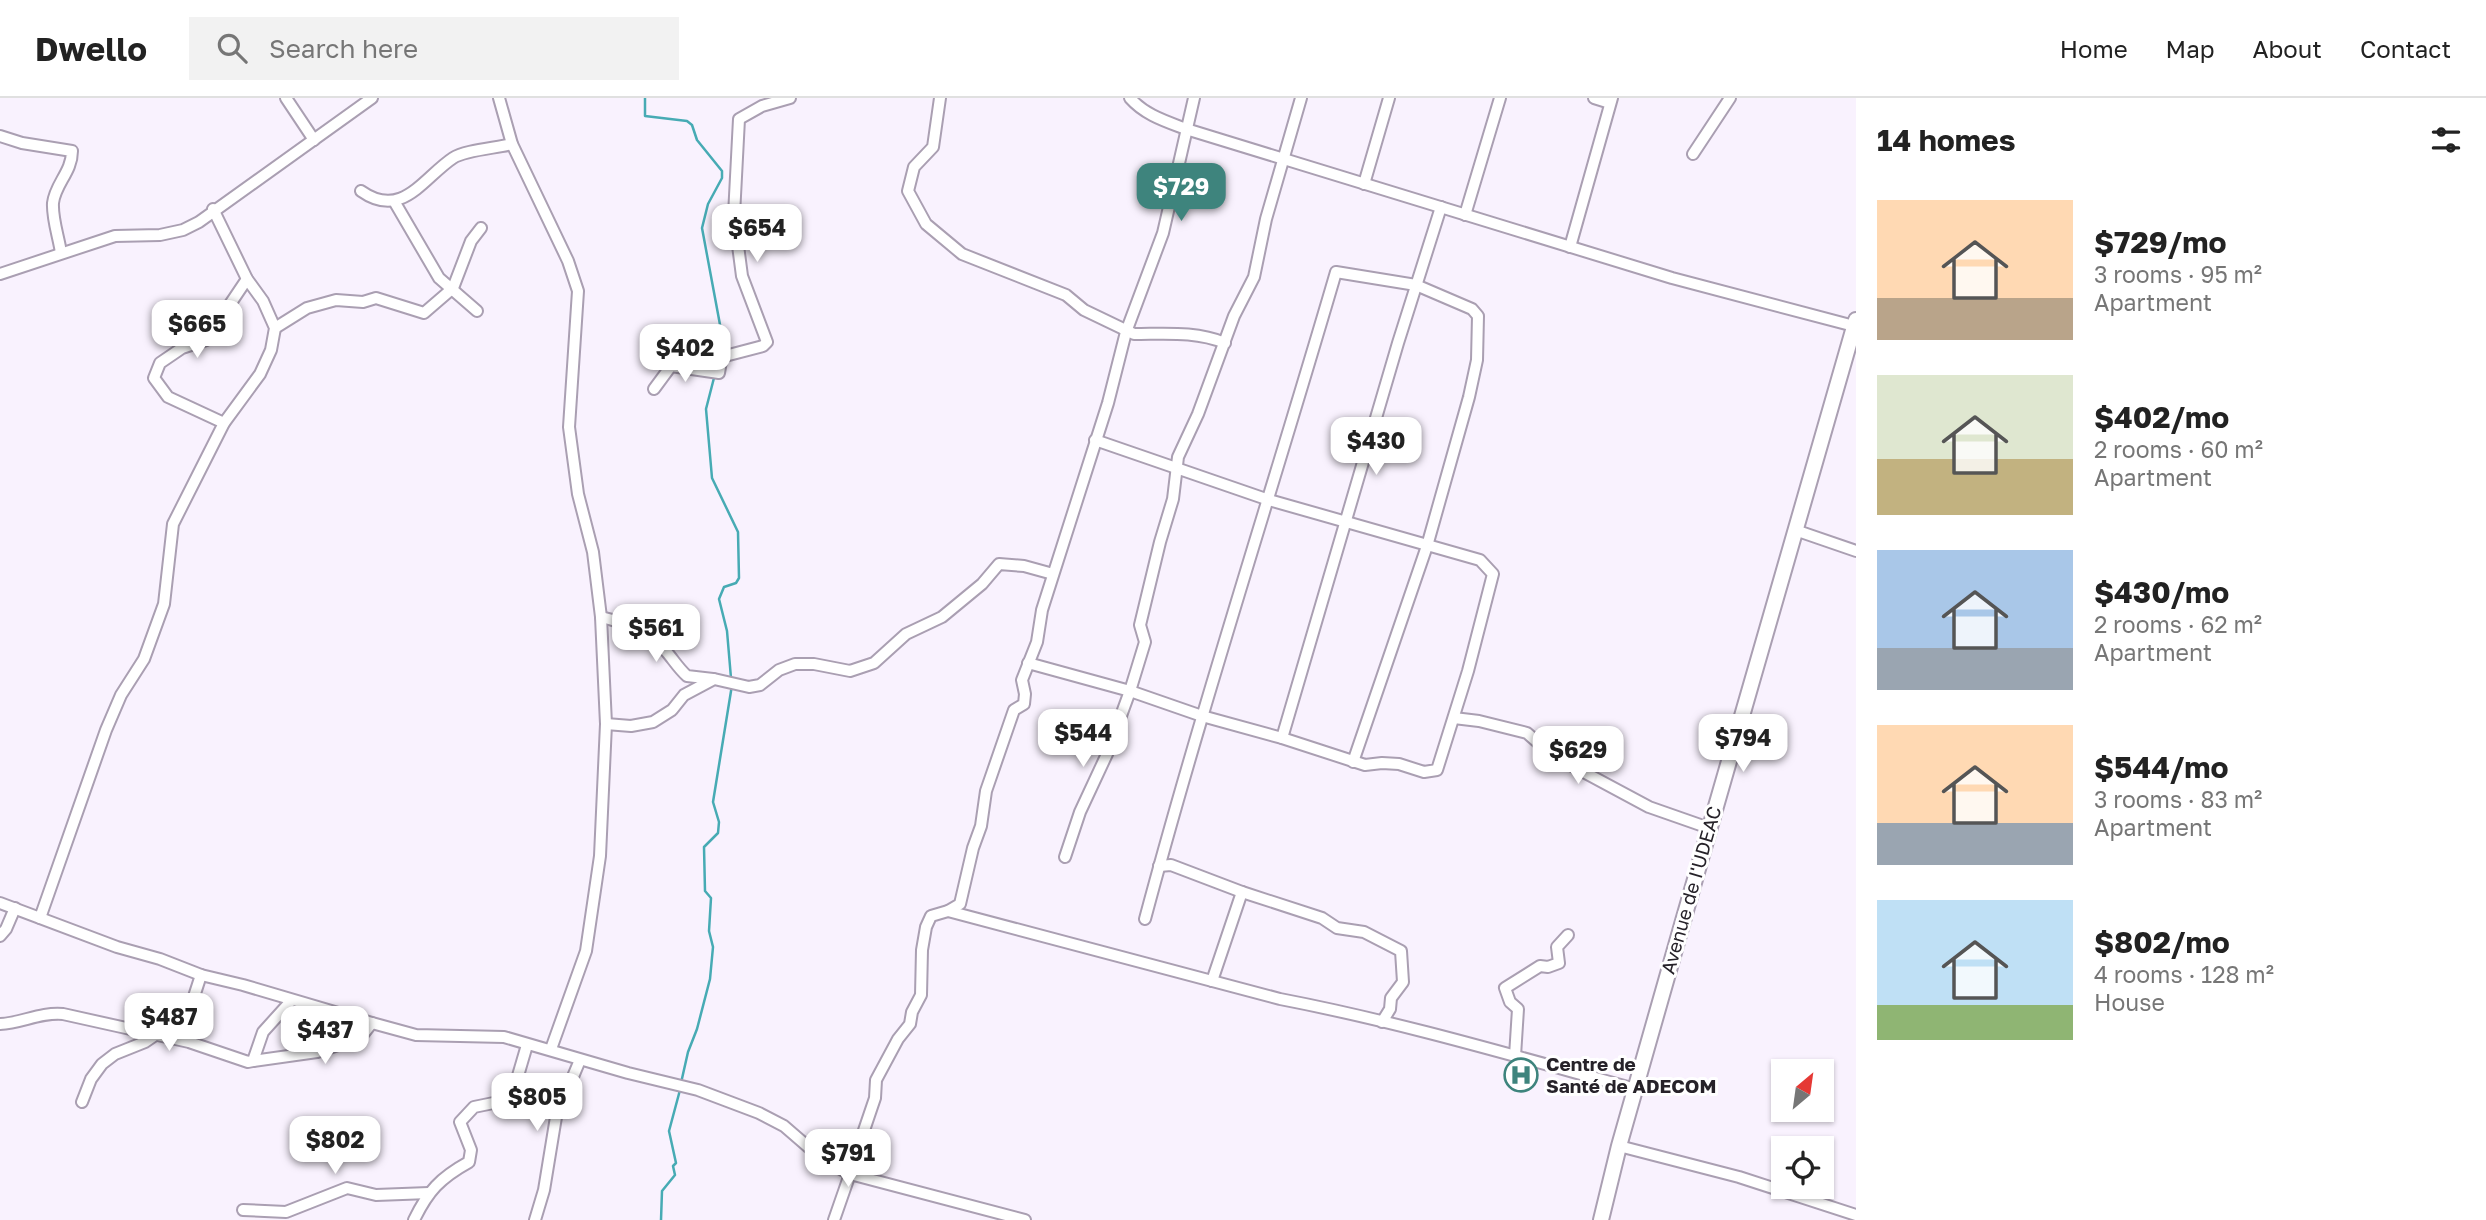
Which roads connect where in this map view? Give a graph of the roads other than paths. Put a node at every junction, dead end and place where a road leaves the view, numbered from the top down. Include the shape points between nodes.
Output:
1 (286, 98) edge
2 (372, 98) edge
3 (499, 98) edge
4 (790, 98) edge
5 (940, 98) edge
6 (1130, 98) edge
7 (1194, 98) edge
8 (1301, 98) edge
9 (1389, 98) edge
10 (1500, 98) edge
11 (1594, 98) edge
12 (1730, 98) edge
13 (1611, 100) edge
14 (1186, 130) junction
15 (0, 136) edge
16 (314, 141) junction
17 (512, 144) junction
18 (1693, 154) dead end
19 (1283, 159) junction
20 (1364, 184) junction
21 (361, 191) dead end
22 (394, 201) junction
23 (1441, 207) junction
24 (213, 209) junction
25 (1465, 215) junction
26 (481, 228) dead end
27 (1570, 247) junction
28 (61, 253) junction
29 (0, 274) edge
30 (247, 279) junction
31 (1416, 285) junction
32 (453, 288) junction
33 (477, 310) dead end
34 (1855, 323) edge
35 (275, 328) junction
36 (1126, 332) junction
37 (1225, 344) junction
38 (1852, 348) edge
39 (654, 389) dead end
40 (224, 423) junction
41 (1095, 440) junction
42 (1177, 469) junction
43 (1269, 500) junction
44 (1347, 522) junction
45 (1796, 530) junction
46 (1427, 546) junction
47 (1856, 551) edge
48 (1053, 574) junction
49 (601, 617) junction
50 (1028, 663) junction
51 (714, 679) junction
52 (1130, 691) junction
53 (1202, 716) junction
54 (1454, 719) junction
55 (606, 724) junction
56 (1282, 738) junction
57 (1353, 762) junction
58 (1709, 828) junction
59 (1065, 857) dead end
60 (1159, 866) junction
61 (1242, 892) junction
62 (0, 903) edge
63 (15, 908) junction
64 (948, 911) junction
65 (40, 918) junction
66 (1145, 919) dead end
67 (1568, 935) dead end
68 (0, 936) edge
69 (201, 975) junction
70 (1212, 981) junction
71 (291, 1001) junction
72 (1382, 1022) junction
73 (372, 1023) junction
74 (2, 1025) edge
75 (156, 1034) junction
76 (527, 1045) junction
77 (551, 1049) junction
78 (1515, 1056) junction
79 (580, 1060) junction
80 (253, 1061) junction
81 (1635, 1089) junction
82 (82, 1102) dead end
83 (1619, 1146) junction
84 (850, 1174) junction
85 (429, 1193) junction
86 (243, 1210) dead end
87 (1856, 1216) edge
88 (414, 1220) edge
89 (535, 1220) edge
90 (834, 1220) edge
91 (1026, 1220) edge
92 (1601, 1220) edge

1 - 16 street
2 - 16 street
3 - 17 street
4 - 39 street via 739,119 734,215 742,276 767,342 725,356 716,372 671,366
5 - 36 street via 933,147 914,167 908,191 926,224 962,254 1066,295
6 - 14 street via 1152,116
7 - 14 street
8 - 19 street
9 - 20 street
10 - 25 street
11 - 13 street
12 - 18 street
13 - 27 street
14 - 19 street
14 - 36 street via 1163,233
15 - 28 street via 72,151 72,163 53,204
16 - 24 street
17 - 22 street via 455,156 410,196
17 - 49 street via 578,290 569,427
19 - 20 street
19 - 37 street via 1254,277
20 - 23 street
21 - 22 street
22 - 32 street via 439,278
23 - 25 street
23 - 31 street
24 - 28 street via 183,230 116,236
24 - 30 street
25 - 27 street
26 - 32 street via 471,241
27 - 34 street via 1672,278
28 - 29 street
30 - 35 street
30 - 40 street via 206,340 182,348 160,363 154,378 168,397
31 - 43 street via 1336,272
31 - 44 street
31 - 46 street via 1472,309 1478,316 1475,374
32 - 33 street
32 - 35 street via 424,313 376,298 336,300 307,308
34 - 38 main road, Avenue de I'UDEAC
35 - 40 street via 260,374
36 - 37 street via 1207,336
36 - 41 street
37 - 42 street
38 - 45 main road, Avenue de I'UDEAC
40 - 65 street via 173,523 164,604 144,659 106,730
41 - 42 street
41 - 48 street
42 - 43 street
42 - 52 street via 1140,625 1145,642
43 - 44 street
43 - 53 street
44 - 46 street
44 - 56 street
45 - 47 street
45 - 58 main road, Avenue de I'UDEAC
46 - 54 street via 1480,560 1493,574
46 - 57 street
48 - 50 street
48 - 51 street via 999,564 942,617 906,634 874,663 850,671 795,664 760,685
49 - 51 street via 627,623 647,635 687,676
49 - 55 street
50 - 52 street
50 - 64 street via 1022,680 1024,704 1014,710 986,791 960,904
51 - 55 street via 684,695 653,722
52 - 53 street
52 - 59 street
53 - 56 street
53 - 60 street
54 - 57 street via 1437,770
54 - 58 street via 1527,733 1552,755 1648,807
55 - 77 street via 600,856 586,951
56 - 57 street
58 - 81 main road, Avenue de I'UDEAC
60 - 61 street via 1171,865
60 - 66 street
61 - 70 street
61 - 72 street via 1322,918 1337,928 1363,932 1401,951 1403,982
62 - 63 street
63 - 65 street
63 - 68 street
64 - 70 street
64 - 84 street via 932,916 926,927 921,996 910,1024 876,1080 875,1098 851,1159
65 - 69 street
67 - 78 street via 1557,947 1559,963 1540,966 1505,988 1518,1009
69 - 71 street
69 - 75 street via 189,1012
70 - 72 street
71 - 73 street
71 - 80 street via 263,1032
72 - 78 street
73 - 76 street via 416,1035 504,1037
73 - 80 street via 361,1037 317,1052
74 - 75 street via 47,1013
75 - 80 street
75 - 82 street via 102,1064
76 - 77 street
76 - 85 street via 508,1100 474,1107 460,1122 471,1150 469,1162 445,1175
77 - 79 street
78 - 81 street
79 - 84 street via 698,1090 759,1113
79 - 89 street via 556,1117
81 - 83 main road, Avenue de I'UDEAC
83 - 87 street via 1739,1177
83 - 92 main road, Avenue de I'UDEAC
84 - 90 street
84 - 91 street
85 - 86 street via 376,1195 347,1188 285,1212
85 - 88 street

